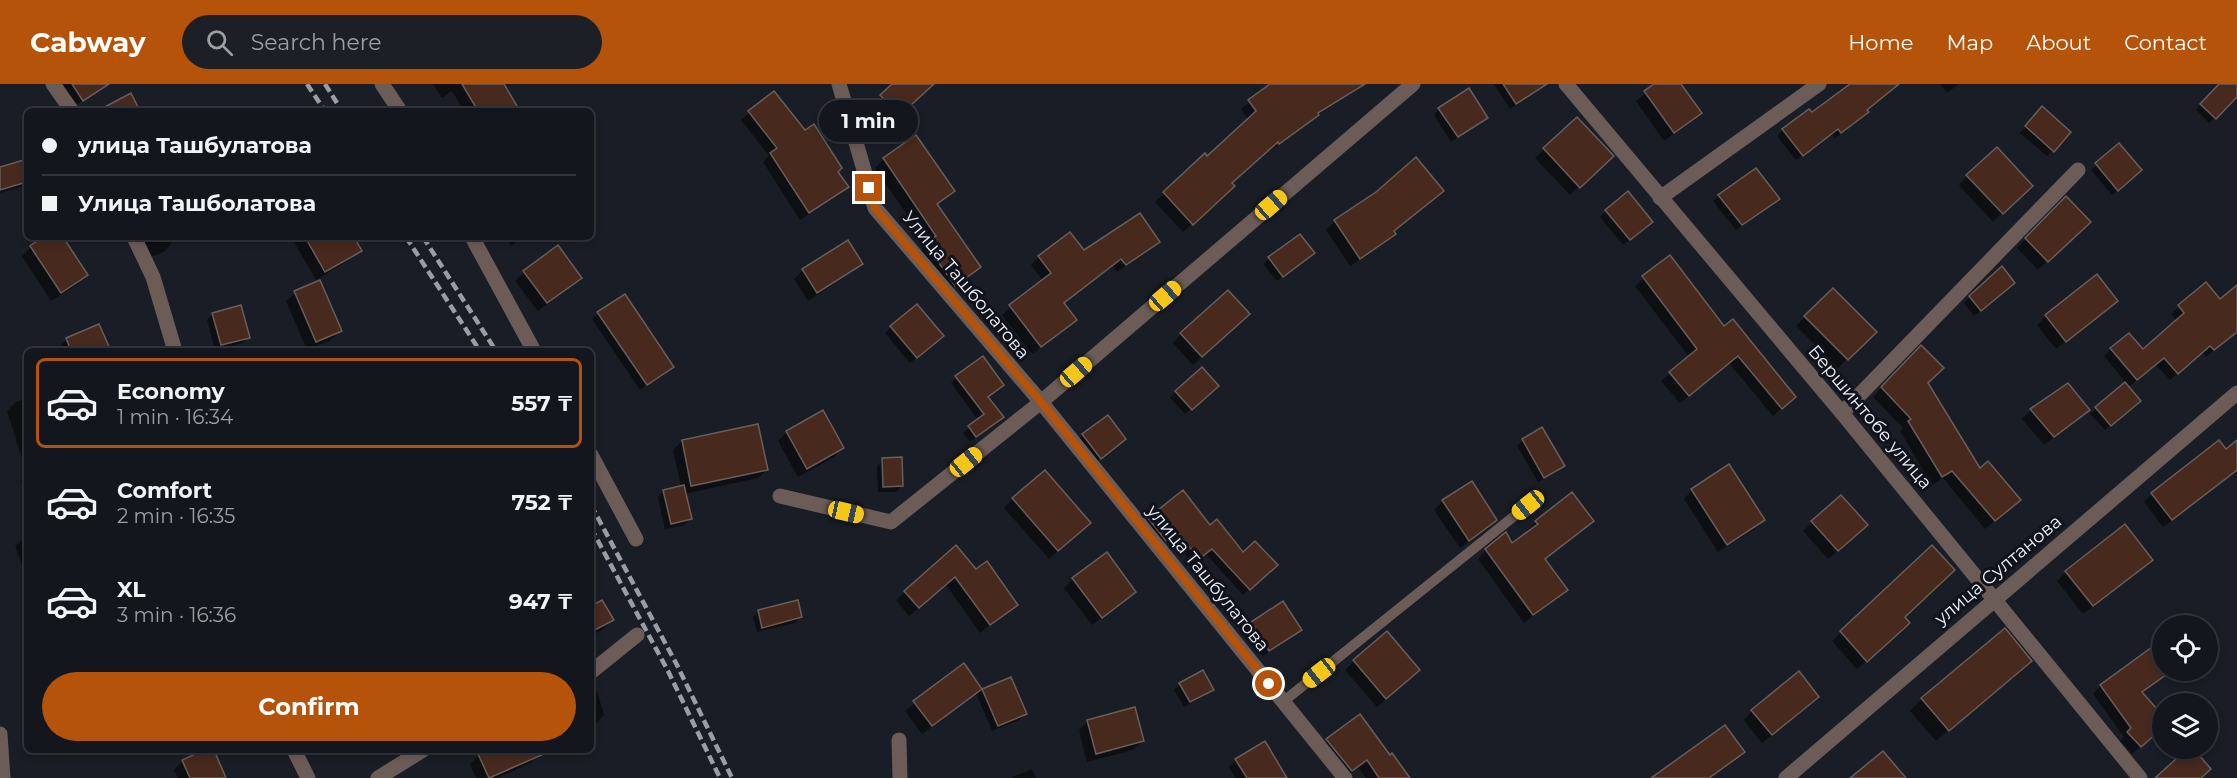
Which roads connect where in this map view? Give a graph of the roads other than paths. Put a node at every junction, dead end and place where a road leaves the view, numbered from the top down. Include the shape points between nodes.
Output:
1 (53, 84) edge
2 (382, 84) edge
3 (839, 84) edge
4 (1413, 84) edge
5 (1566, 84) edge
6 (1819, 84) edge
7 (70, 108) edge
8 (398, 108) edge
9 (2078, 170) dead end
10 (1660, 198) junction
11 (135, 240) edge
12 (474, 240) edge
13 (174, 348) edge
14 (532, 348) edge
15 (2237, 393) edge
16 (1041, 402) junction
17 (1842, 413) junction
18 (594, 461) edge
19 (780, 496) dead end
20 (1528, 505) dead end
21 (636, 539) dead end
22 (1995, 598) junction
23 (637, 635) dead end
24 (594, 670) edge
25 (1284, 701) junction
26 (0, 734) edge
27 (899, 740) dead end
28 (296, 753) edge
29 (418, 753) edge
30 (3, 778) edge
31 (308, 778) edge
32 (378, 778) edge
33 (900, 778) edge
34 (1345, 778) edge
35 (1786, 778) edge
36 (2140, 778) edge

1 - 7 street
2 - 8 street
3 - 16 street, Улица Ташболатова via 875,208
4 - 16 street
5 - 10 street, Бершинтобе улица
6 - 10 street
9 - 17 street
10 - 17 street, Бершинтобе улица
11 - 13 street via 153,277
12 - 14 street
15 - 22 street, улица Султанова
16 - 19 street via 891,522
16 - 25 street, улица Ташбулатова
17 - 22 street, Бершинтобе улица
18 - 21 street
20 - 25 lane
22 - 35 street, улица Султанова
22 - 36 street, Бершинтобе улица
23 - 24 street
25 - 34 street, улица Ташбулатова
26 - 30 street
27 - 33 street
28 - 31 street
29 - 32 street

